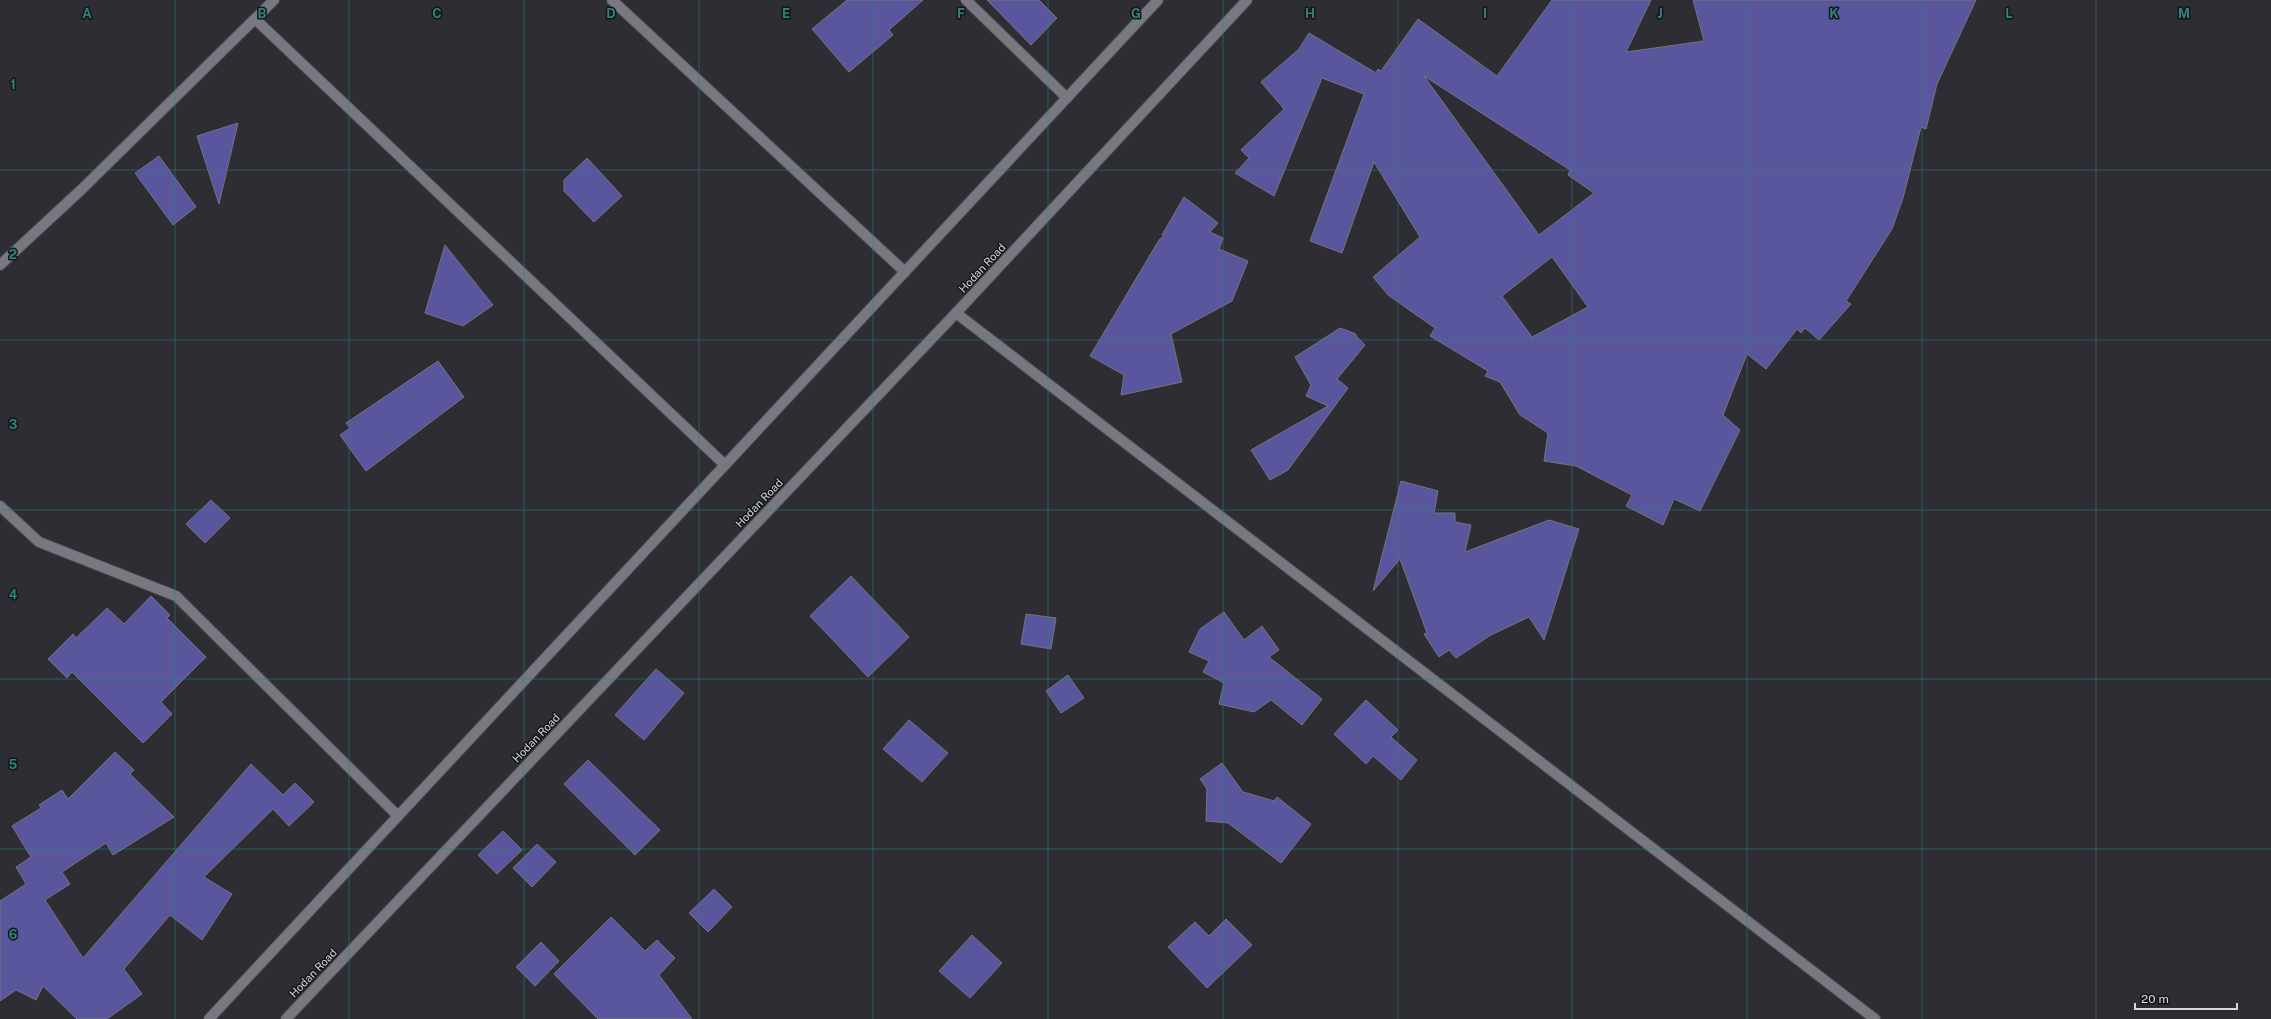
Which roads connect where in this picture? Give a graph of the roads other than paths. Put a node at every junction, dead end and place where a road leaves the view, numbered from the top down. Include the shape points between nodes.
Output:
1 (274, 0) edge
2 (612, 0) edge
3 (966, 0) edge
4 (1158, 0) edge
5 (1247, 0) edge
6 (254, 19) junction
7 (1066, 98) junction
8 (0, 265) edge
9 (905, 272) junction
10 (956, 313) junction
11 (725, 464) junction
12 (0, 506) edge
13 (398, 816) junction
14 (209, 1019) edge
15 (286, 1019) edge
16 (1876, 1019) edge

1 - 6 street
2 - 9 street
3 - 7 street
4 - 7 street
5 - 10 street, Hodan Road
6 - 8 street via 82,189
6 - 11 street
7 - 9 street
9 - 11 street
10 - 15 street, Hodan Road
10 - 16 street
11 - 13 street
12 - 13 street via 39,542 176,596
13 - 14 street

